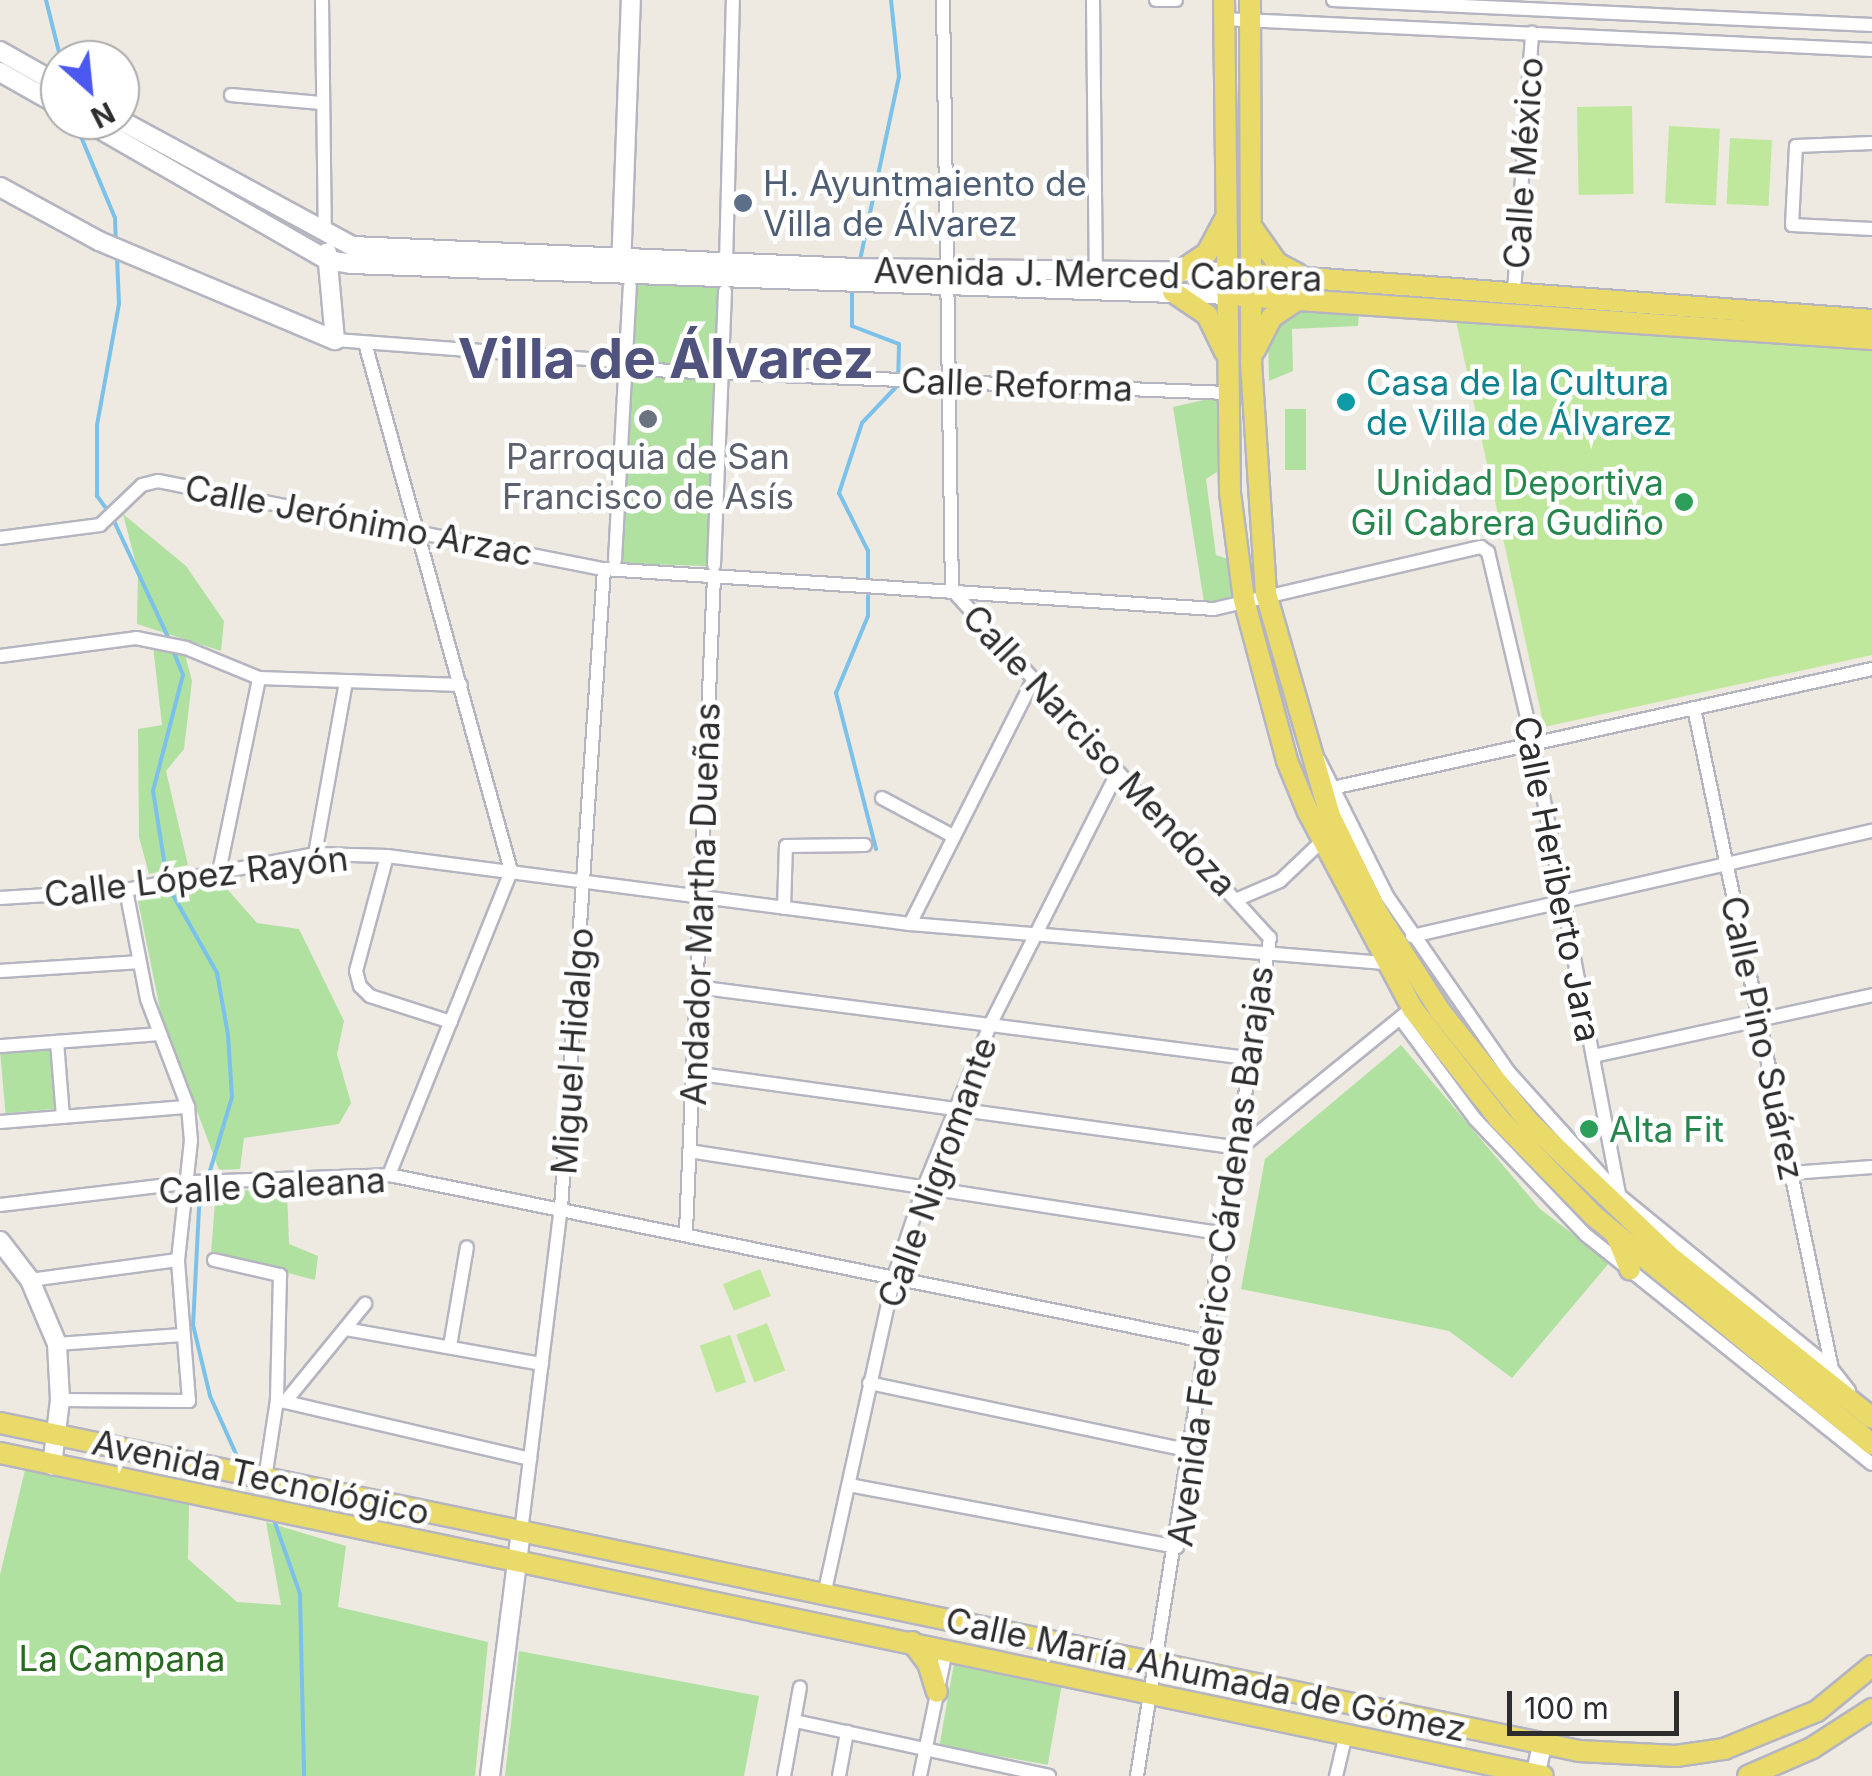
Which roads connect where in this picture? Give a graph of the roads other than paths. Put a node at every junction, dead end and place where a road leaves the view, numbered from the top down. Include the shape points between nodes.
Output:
1 (322, 0) edge
2 (631, 0) edge
3 (734, 0) edge
4 (943, 0) edge
5 (1093, 0) edge
6 (1156, 0) edge
7 (1176, 0) edge
8 (1333, 0) edge
9 (1376, 1) edge
10 (1478, 3) edge
11 (1224, 9) edge
12 (1250, 10) edge
13 (1855, 24) junction
14 (1872, 25) edge
15 (1477, 31) junction
16 (1532, 34) junction
17 (1856, 49) junction
18 (1872, 50) edge
19 (0, 51) edge
20 (0, 72) edge
21 (40, 81) edge
22 (40, 87) edge
23 (231, 95) dead end
24 (321, 102) junction
25 (140, 131) edge
26 (119, 140) edge
27 (1872, 144) edge
28 (0, 186) edge
29 (1225, 220) junction
30 (1252, 226) junction
31 (1872, 229) edge
32 (325, 236) junction
33 (327, 260) junction
34 (726, 263) junction
35 (1228, 272) junction
36 (624, 274) junction
37 (1252, 274) junction
38 (855, 276) junction
39 (1305, 276) junction
40 (949, 279) junction
41 (1096, 281) junction
42 (1174, 283) junction
43 (724, 291) dead end
44 (1514, 292) junction
45 (1229, 295) junction
46 (1251, 297) junction
47 (1300, 299) junction
48 (1600, 310) junction
49 (1872, 320) edge
50 (1872, 339) edge
51 (334, 340) junction
52 (364, 342) junction
53 (1251, 362) junction
54 (1229, 364) junction
55 (620, 365) junction
56 (722, 372) junction
57 (950, 382) junction
58 (1228, 393) junction
59 (420, 533) junction
60 (0, 538) edge
61 (1480, 547) joint
62 (611, 566) junction
63 (714, 570) junction
64 (952, 590) junction
65 (1266, 594) junction
66 (1244, 600) junction
67 (0, 656) edge
68 (1872, 669) edge
69 (259, 678) junction
70 (346, 682) junction
71 (1032, 684) junction
72 (461, 685) junction
73 (1694, 708) junction
74 (1303, 737) junction
75 (1534, 743) junction
76 (1117, 774) junction
77 (1337, 786) junction
78 (882, 798) dead end
79 (1872, 831) edge
80 (952, 836) junction
81 (1322, 840) junction
82 (865, 845) dead end
83 (315, 854) junction
84 (387, 856) junction
85 (1726, 864) junction
86 (219, 872) junction
87 (511, 872) junction
88 (583, 880) junction
89 (126, 890) junction
90 (700, 897) junction
91 (0, 898) edge
92 (1238, 899) junction
93 (1564, 901) junction
94 (784, 908) junction
95 (910, 924) junction
96 (1032, 936) junction
97 (1412, 936) junction
98 (1271, 953) junction
99 (139, 962) junction
100 (1384, 962) junction
101 (0, 971) edge
102 (696, 987) junction
103 (1872, 995) edge
104 (1406, 1013) junction
105 (1759, 1020) junction
106 (451, 1022) junction
107 (990, 1025) junction
108 (158, 1034) junction
109 (57, 1042) junction
110 (0, 1046) edge
111 (1593, 1056) junction
112 (1254, 1059) junction
113 (693, 1072) junction
114 (188, 1106) junction
115 (955, 1109) junction
116 (63, 1117) junction
117 (0, 1122) edge
118 (1240, 1148) junction
119 (689, 1151) junction
120 (1872, 1167) edge
121 (1791, 1173) junction
122 (390, 1175) junction
123 (188, 1185) junction
124 (924, 1187) junction
125 (0, 1206) edge
126 (561, 1208) junction
127 (1620, 1215) junction
128 (686, 1232) junction
129 (1226, 1234) junction
130 (0, 1241) edge
131 (467, 1247) dead end
132 (178, 1260) junction
133 (214, 1260) dead end
134 (1630, 1270) junction
135 (894, 1277) junction
136 (30, 1280) junction
137 (365, 1304) dead end
138 (345, 1329) junction
139 (182, 1335) junction
140 (1209, 1342) junction
141 (57, 1344) junction
142 (450, 1346) junction
143 (542, 1364) junction
144 (1832, 1369) junction
145 (869, 1383) junction
146 (60, 1400) junction
147 (281, 1401) junction
148 (0, 1423) edge
149 (1866, 1426) edge
150 (1830, 1431) junction
151 (57, 1434) junction
152 (1192, 1451) junction
153 (0, 1453) edge
154 (530, 1459) junction
155 (1872, 1464) edge
156 (52, 1466) junction
157 (262, 1477) junction
158 (849, 1485) junction
159 (521, 1532) junction
160 (1177, 1547) junction
161 (516, 1562) junction
162 (798, 1591) junction
163 (824, 1595) junction
164 (796, 1621) junction
165 (912, 1642) junction
166 (946, 1651) junction
167 (1158, 1664) junction
168 (1872, 1666) edge
169 (800, 1687) dead end
170 (938, 1692) junction
171 (1154, 1694) junction
172 (1868, 1719) edge
173 (794, 1721) junction
174 (847, 1732) junction
175 (1346, 1734) junction
176 (1542, 1745) junction
177 (926, 1748) junction
178 (996, 1770) edge
179 (1141, 1775) edge
180 (490, 1776) edge
181 (784, 1776) edge
182 (839, 1776) edge
183 (920, 1776) edge
184 (1049, 1776) edge
185 (1336, 1776) edge
186 (1538, 1776) edge
187 (1748, 1776) edge

1 - 24 street
2 - 36 main road
3 - 34 street
4 - 40 street, Calle Narciso Mendoza
5 - 41 street
6 - 7 street
8 - 9 street
9 - 10 street
10 - 13 street
10 - 15 street
11 - 12 street
11 - 29 main road
12 - 15 street
12 - 30 main road
13 - 14 street
13 - 17 street
15 - 16 street
16 - 17 street
16 - 44 street, Calle México
17 - 18 street
19 - 21 main road
20 - 22 main road
23 - 24 street
24 - 32 street
25 - 32 main road, Avenida J. Merced Cabrera
26 - 33 main road
27 - 31 street via 1796,146 1792,226
28 - 51 main road via 98,241
29 - 35 main road
29 - 42 main road via 1207,254
30 - 37 main road
30 - 39 main road via 1277,263
32 - 33 main road
32 - 36 main road, Avenida J. Merced Cabrera via 352,246
33 - 36 main road, Avenida J. Merced Cabrera
33 - 51 main road
34 - 36 main road, Avenida J. Merced Cabrera
34 - 38 main road, Avenida J. Merced Cabrera
35 - 37 main road, Avenida J. Merced Cabrera
35 - 42 main road, Avenida J. Merced Cabrera
35 - 45 main road
36 - 38 main road, Avenida J. Merced Cabrera
36 - 55 street, Miguel Hidalgo
37 - 39 main road, Avenida J. Merced Cabrera
37 - 46 main road
38 - 40 main road, Avenida J. Merced Cabrera
39 - 44 main road, Avenida J. Merced Cabrera
40 - 41 main road, Avenida J. Merced Cabrera
40 - 57 street, Calle Narciso Mendoza
41 - 42 main road, Avenida J. Merced Cabrera
42 - 45 main road, Avenida J. Merced Cabrera
42 - 54 main road via 1206,314
43 - 56 street, Andador Martha Dueñas
44 - 48 main road, Avenida J. Merced Cabrera
45 - 46 main road
45 - 54 main road
46 - 47 main road
46 - 53 main road
47 - 48 main road
47 - 53 main road via 1272,316
48 - 49 main road, Avenida J. Merced Cabrera
48 - 50 main road
51 - 52 street, Calle Reforma
52 - 55 street, Calle Reforma
52 - 59 street
53 - 65 main road
54 - 58 main road
55 - 56 street, Calle Reforma
55 - 62 street, Miguel Hidalgo
56 - 57 street, Calle Reforma
56 - 63 street, Andador Martha Dueñas
57 - 58 street, Calle Reforma
57 - 64 street, Calle Narciso Mendoza
58 - 66 main road via 1230,493
59 - 60 street, Calle Jerónimo Arzac via 158,480 100,525
59 - 62 street, Calle Jerónimo Arzac
59 - 72 street
61 - 65 street, Calle Jerónimo Arzac
61 - 75 street, Calle Heriberto Jara via 1488,552
62 - 63 street, Calle Jerónimo Arzac
62 - 88 street, Miguel Hidalgo
63 - 64 street, Calle Jerónimo Arzac
63 - 90 street, Andador Martha Dueñas
64 - 66 street, Calle Jerónimo Arzac via 1214,608
64 - 71 street, Calle Narciso Mendoza
65 - 66 street, Calle Jerónimo Arzac
65 - 74 main road
66 - 81 main road via 1287,761
67 - 69 street via 157,639
68 - 73 street
69 - 70 street
69 - 86 street
70 - 72 street
70 - 83 street
71 - 76 street, Calle Narciso Mendoza
71 - 80 street
72 - 87 street
73 - 75 street
73 - 85 street, Calle Pino Suárez
74 - 77 street
74 - 127 main road via 1330,816 1376,912 1440,1011 1528,1121
75 - 77 street
75 - 93 street, Calle Heriberto Jara
76 - 92 street, Calle Narciso Mendoza
76 - 96 street, Calle Nigromante
77 - 97 street
78 - 80 street
79 - 85 street
80 - 95 street
81 - 92 street via 1280,880
81 - 100 main road
82 - 94 street via 786,846
83 - 84 street, Calle López Rayón
83 - 86 street, Calle López Rayón
84 - 87 street, Calle López Rayón
84 - 106 street via 356,972 360,986 370,996
85 - 93 street
85 - 105 street, Calle Pino Suárez
86 - 89 street, Calle López Rayón
87 - 88 street, Avenida Federico Cárdenas Barajas
87 - 106 street
88 - 90 street, Avenida Federico Cárdenas Barajas
88 - 126 street, Miguel Hidalgo
89 - 91 street, Calle López Rayón
89 - 99 street
90 - 94 street, Avenida Federico Cárdenas Barajas
90 - 102 street, Andador Martha Dueñas
92 - 98 street, Calle Narciso Mendoza via 1264,926
93 - 97 street
93 - 111 street, Calle Heriberto Jara
94 - 95 street, Avenida Federico Cárdenas Barajas
95 - 96 street, Avenida Federico Cárdenas Barajas
96 - 98 street, Avenida Federico Cárdenas Barajas
96 - 107 street, Calle Nigromante
97 - 127 street
98 - 100 street
98 - 112 street, Avenida Federico Cárdenas Barajas
99 - 101 street
99 - 108 street
100 - 104 main road
102 - 107 street
102 - 113 street, Andador Martha Dueñas
103 - 105 street
104 - 118 street
104 - 127 main road via 1512,1134
104 - 134 street via 1535,1186
105 - 111 street
105 - 121 street, Calle Pino Suárez
106 - 122 street
107 - 112 street
107 - 115 street, Calle Nigromante
108 - 109 street
108 - 114 street
109 - 110 street
109 - 116 street
111 - 127 street, Calle Heriberto Jara
112 - 118 street, Avenida Federico Cárdenas Barajas
113 - 115 street
113 - 119 street, Andador Martha Dueñas
114 - 116 street
114 - 123 street
115 - 118 street
115 - 124 street, Calle Nigromante
116 - 117 street
118 - 129 street, Avenida Federico Cárdenas Barajas
119 - 124 street
119 - 128 street, Andador Martha Dueñas
120 - 121 street
121 - 144 street, Calle Pino Suárez
122 - 123 street, Calle Galeana
122 - 126 street, Calle Galeana
123 - 125 street, Calle Galeana
123 - 132 street
124 - 129 street
124 - 135 street, Calle Nigromante
126 - 128 street, Calle Galeana
126 - 143 street, Miguel Hidalgo
127 - 134 main road
127 - 144 street
127 - 149 main road
128 - 135 street, Calle Galeana
129 - 140 street, Avenida Federico Cárdenas Barajas
130 - 136 main road
131 - 142 street
132 - 136 street
132 - 139 street
133 - 147 street via 280,1275
134 - 150 street
135 - 140 street, Calle Galeana
135 - 145 street, Calle Nigromante
136 - 141 main road
137 - 138 street
138 - 142 street
138 - 147 street
139 - 141 street
139 - 146 street via 189,1401
140 - 152 street, Avenida Federico Cárdenas Barajas
141 - 146 main road
142 - 143 street
143 - 154 street, Miguel Hidalgo
144 - 149 street
145 - 152 street
145 - 158 street, Calle Nigromante
146 - 151 main road
147 - 154 street
147 - 157 street
148 - 151 main road, Avenida Tecnológico
149 - 150 main road
150 - 155 street
151 - 156 main road
151 - 157 main road, Avenida Tecnológico
152 - 160 street, Avenida Federico Cárdenas Barajas
153 - 156 main road, Avenida Tecnológico
154 - 159 street, Miguel Hidalgo
156 - 161 main road, Avenida Tecnológico
157 - 159 main road, Avenida Tecnológico
158 - 160 street
158 - 163 street, Calle Nigromante
159 - 161 main road
159 - 162 main road, Calle María Ahumada de Gómez
160 - 167 street, Avenida Federico Cárdenas Barajas
161 - 164 main road, Calle María Ahumada de Gómez
161 - 180 main road
162 - 163 main road, Calle María Ahumada de Gómez
162 - 164 main road
163 - 167 main road, Calle María Ahumada de Gómez
164 - 165 main road, Calle María Ahumada de Gómez
165 - 166 main road, Calle María Ahumada de Gómez
165 - 170 main road
166 - 170 street
166 - 171 main road, Calle María Ahumada de Gómez
167 - 171 street, Avenida Federico Cárdenas Barajas
167 - 176 main road, Calle María Ahumada de Gómez
168 - 176 main road, Calle María Ahumada de Gómez via 1817,1710 1724,1749 1630,1756
169 - 173 street
170 - 177 street
171 - 175 main road, Calle María Ahumada de Gómez
171 - 179 street, Avenida Federico Cárdenas Barajas
172 - 187 main road
173 - 174 street
173 - 181 street
174 - 177 street
174 - 182 street
175 - 185 street
175 - 186 main road, Calle María Ahumada de Gómez
176 - 186 main road
177 - 178 street
177 - 183 street
178 - 184 street

